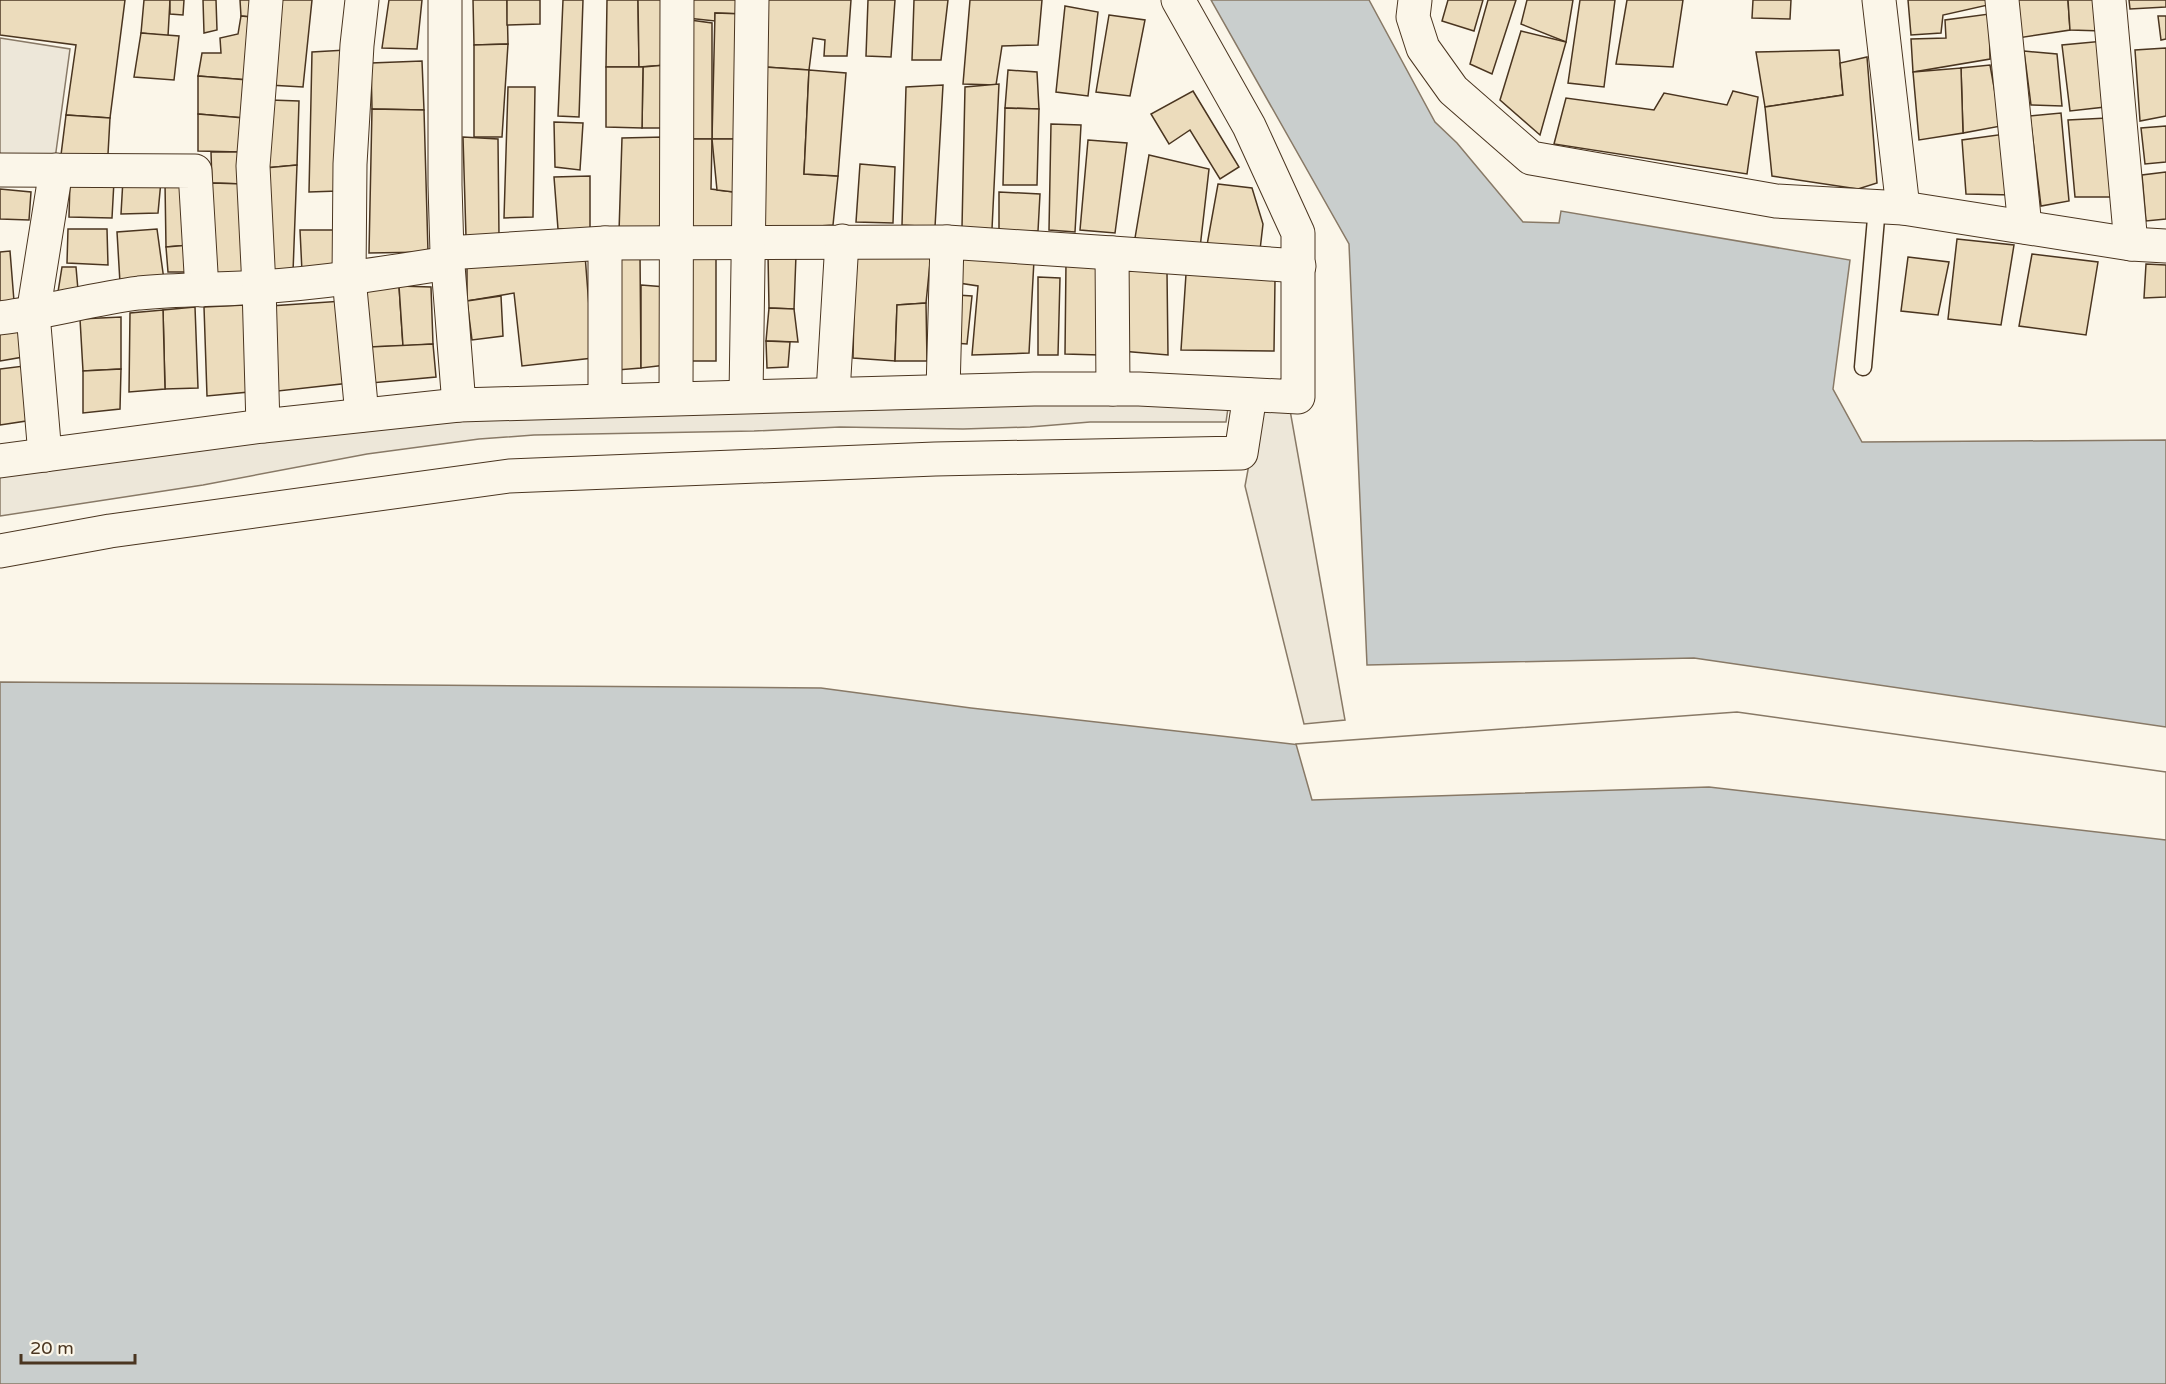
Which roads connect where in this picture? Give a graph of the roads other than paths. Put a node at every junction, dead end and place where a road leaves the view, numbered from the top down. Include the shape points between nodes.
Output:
1 (266, 0) edge
2 (362, 0) edge
3 (445, 0) edge
4 (677, 0) edge
5 (752, 0) edge
6 (1178, 0) edge
7 (1415, 0) edge
8 (1879, 0) edge
9 (2002, 0) edge
10 (2109, 0) edge
11 (0, 170) edge
12 (56, 170) junction
13 (1890, 208) junction
14 (2025, 227) junction
15 (842, 241) junction
16 (947, 242) junction
17 (605, 243) junction
18 (675, 243) junction
19 (748, 243) junction
20 (2131, 244) junction
21 (2166, 246) edge
22 (1112, 253) junction
23 (448, 258) junction
24 (1299, 266) junction
25 (349, 278) junction
26 (259, 287) junction
27 (202, 290) junction
28 (33, 314) junction
29 (0, 318) edge
30 (1863, 367) dead end
31 (1113, 389) junction
32 (943, 391) junction
33 (833, 393) junction
34 (1250, 395) junction
35 (746, 396) junction
36 (676, 398) junction
37 (604, 400) junction
38 (459, 405) junction
39 (362, 415) junction
40 (263, 426) junction
41 (45, 455) junction
42 (0, 461) edge
43 (0, 551) edge

1 - 26 street via 253,166
2 - 25 street via 350,164
3 - 23 street
4 - 18 street
5 - 19 street
6 - 24 street via 1249,126 1298,233
7 - 13 street via 1413,17 1424,48 1453,90 1531,159 1776,201
8 - 13 street
9 - 14 street
10 - 20 street
11 - 12 street
12 - 27 street via 195,171
12 - 28 street
13 - 14 street
13 - 30 lane
14 - 20 street
15 - 16 street
15 - 19 street
15 - 33 street
16 - 22 street
16 - 32 street
17 - 18 street
17 - 23 street
17 - 37 street
18 - 19 street
18 - 36 street
19 - 35 street
20 - 21 street
22 - 24 street
22 - 31 street
23 - 25 street
23 - 38 street
24 - 34 street via 1298,397
25 - 26 street
25 - 39 street
26 - 27 street
26 - 40 street
27 - 28 street via 140,293
28 - 29 street
28 - 41 street
31 - 32 street
31 - 34 street
32 - 33 street
33 - 35 street
34 - 43 street via 1241,453 935,459 509,476 110,531
35 - 36 street
36 - 37 street
37 - 38 street
38 - 39 street
39 - 40 street
40 - 41 street
41 - 42 street

